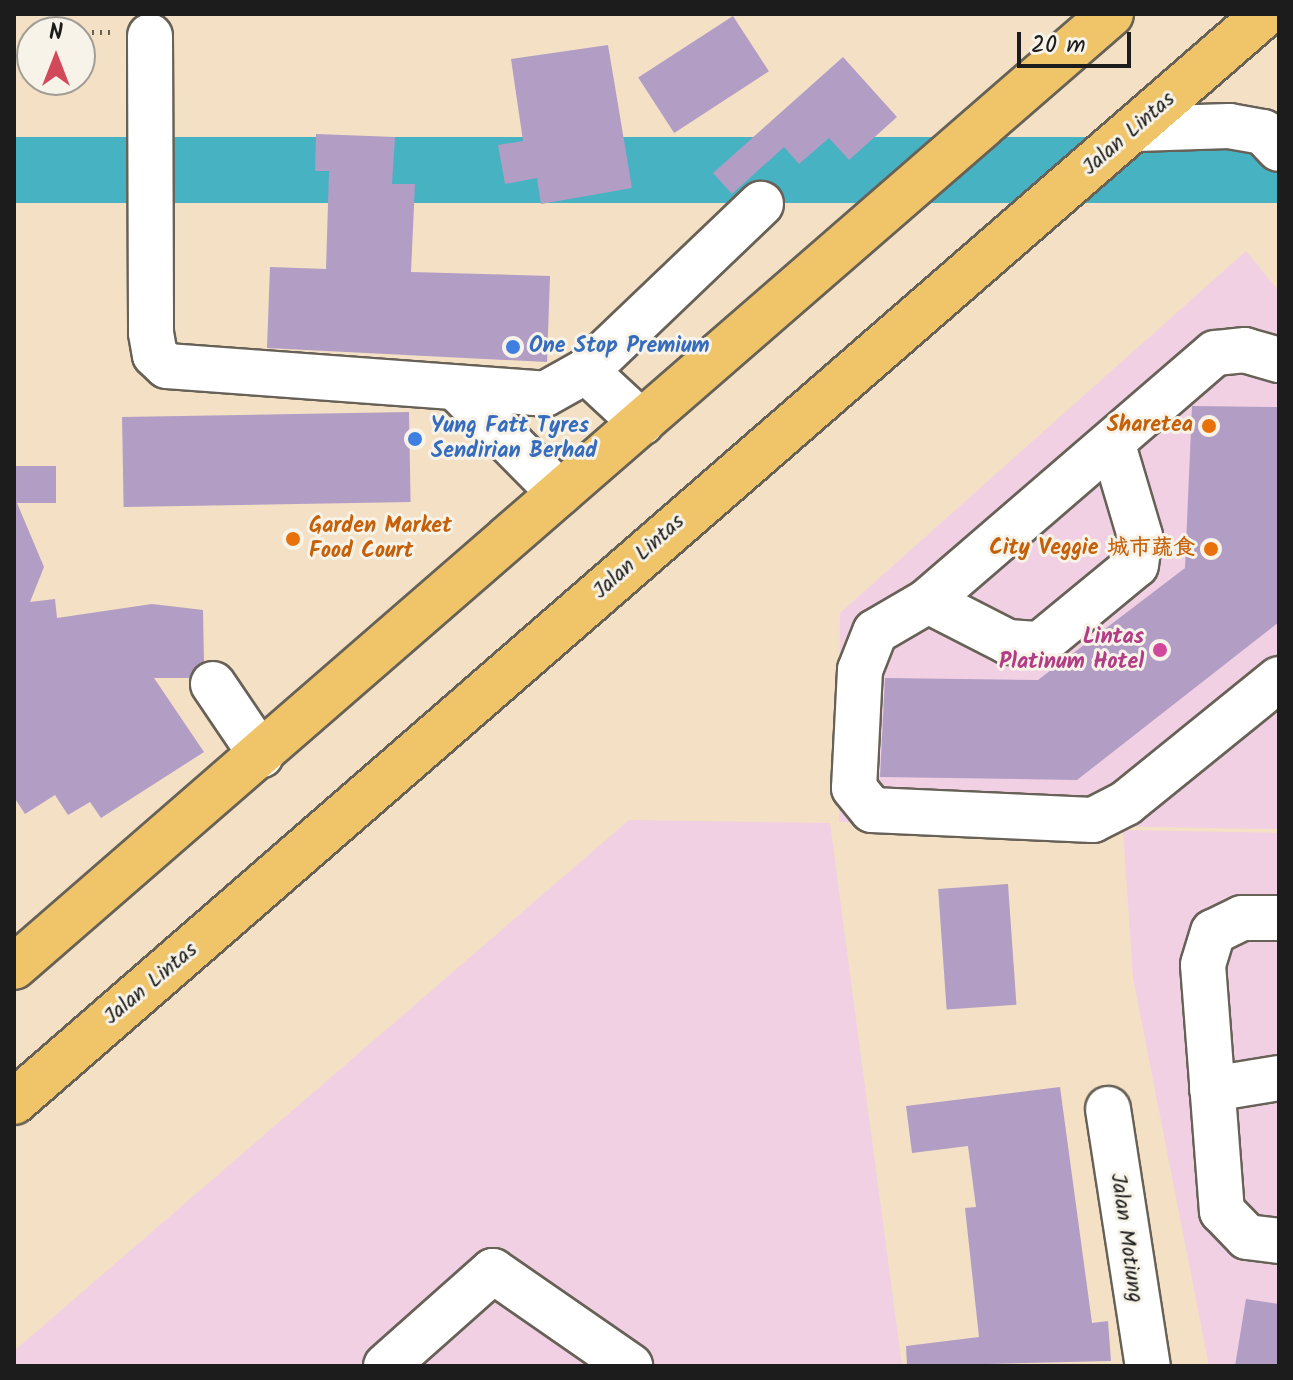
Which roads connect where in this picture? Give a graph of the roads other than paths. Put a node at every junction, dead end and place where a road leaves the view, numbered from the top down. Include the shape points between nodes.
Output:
1 (1111, 14) edge
2 (1265, 14) edge
3 (150, 36) road end
4 (1137, 129) junction
5 (1271, 140) edge
6 (761, 204) dead end
7 (1279, 360) edge
8 (586, 371) junction
9 (457, 389) junction
10 (642, 423) junction
11 (1113, 445) junction
12 (560, 493) junction
13 (928, 601) junction
14 (1279, 679) edge
15 (213, 684) dead end
16 (261, 755) junction
17 (1279, 918) edge
18 (14, 967) edge
19 (1279, 1078) edge
20 (1212, 1089) junction
21 (14, 1102) edge
22 (1108, 1109) dead end
23 (1279, 1241) edge
24 (386, 1366) edge
25 (630, 1366) edge
26 (1148, 1366) edge

1 - 10 highway
2 - 4 highway, Jalan Lintas
3 - 9 street via 155,355 167,366
4 - 5 street
4 - 21 highway, Jalan Lintas
6 - 8 street
7 - 11 street via 1245,350 1215,353
8 - 9 street via 545,394
8 - 10 street
9 - 12 street
10 - 12 highway
11 - 13 street
11 - 13 street via 1140,536 1136,565 1040,644 1008,642
12 - 16 highway
13 - 14 street via 875,632 864,650 854,788 872,810 1093,820 1126,803
15 - 16 street
16 - 18 highway
17 - 20 street via 1242,918 1213,932 1203,965
19 - 20 street
20 - 23 street via 1222,1211 1247,1237
22 - 26 street, Jalan Motiung
24 - 25 street via 493,1271

